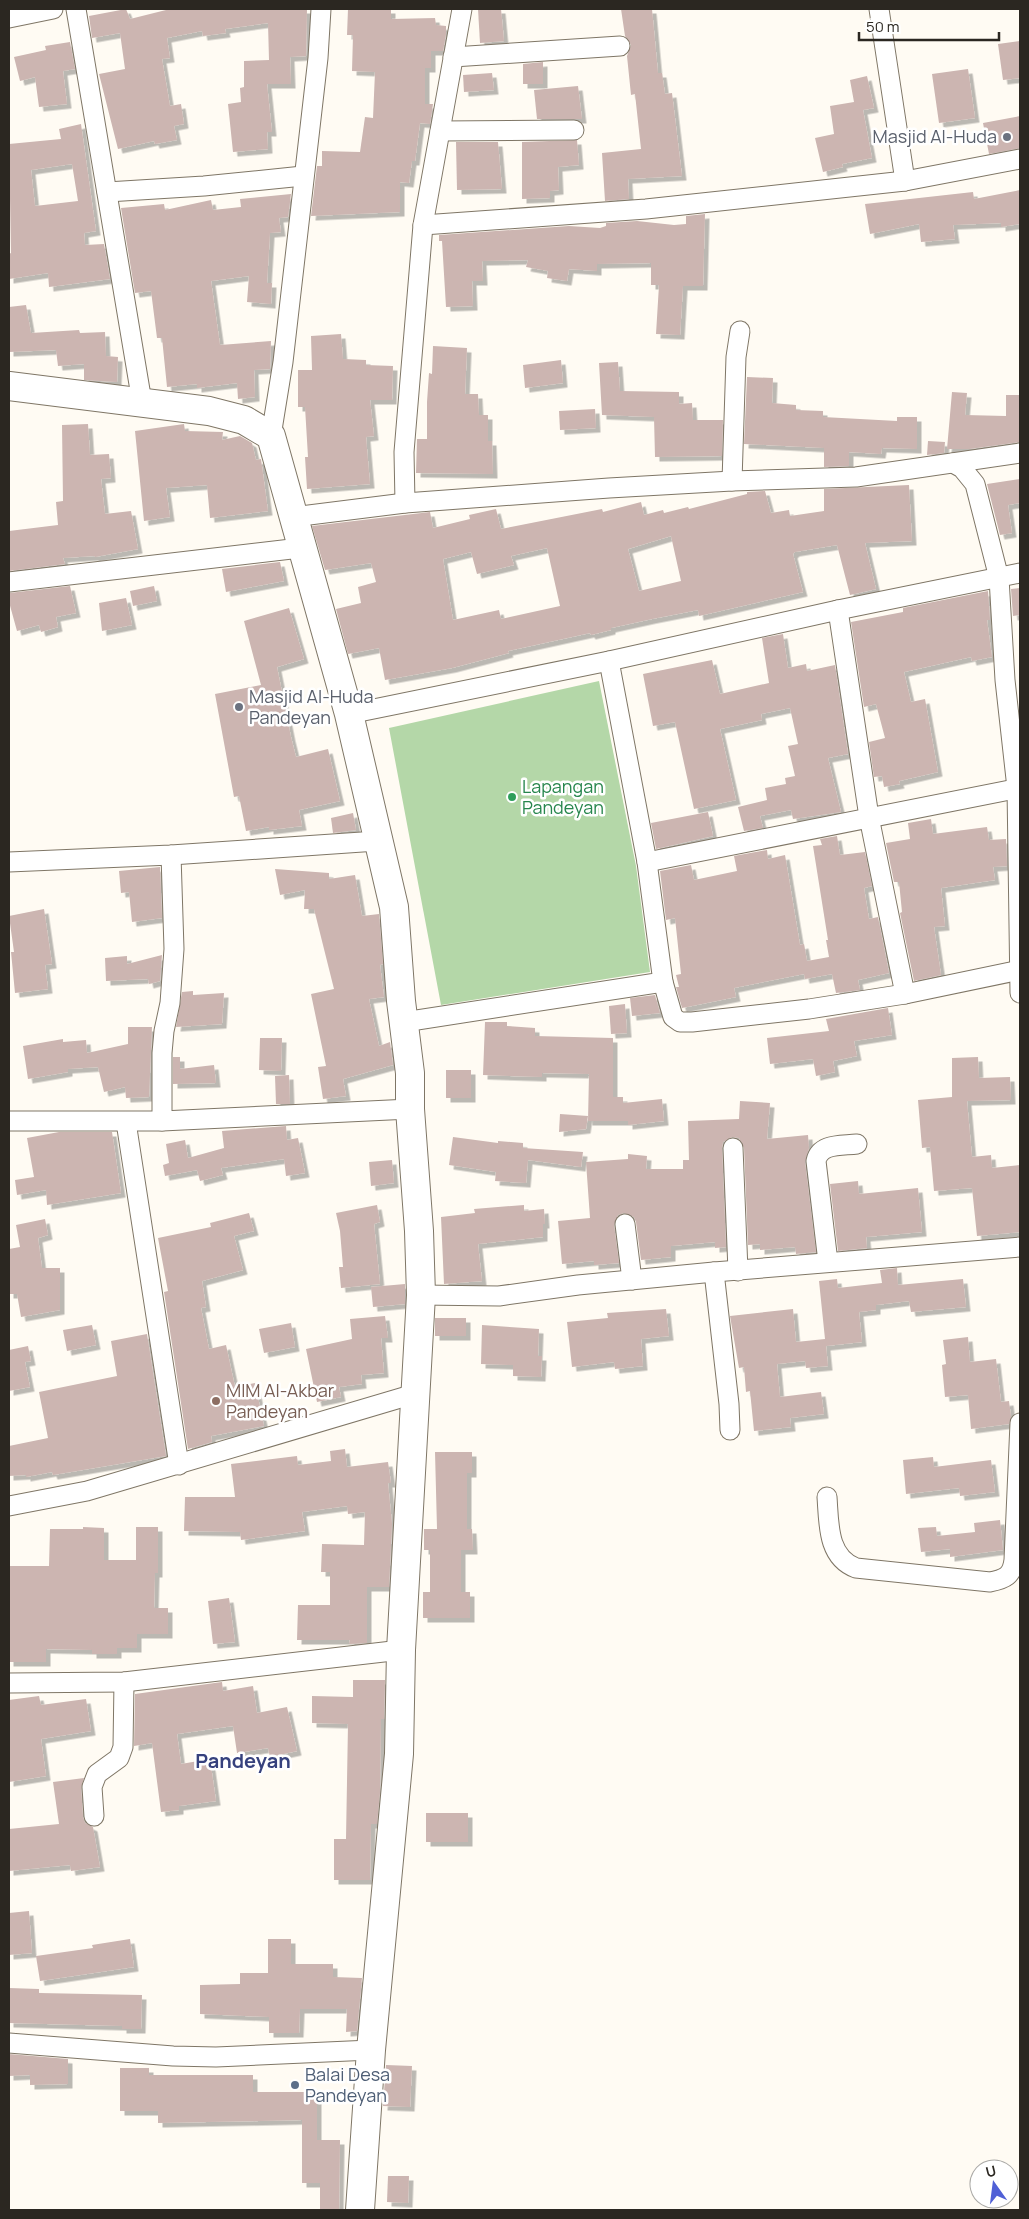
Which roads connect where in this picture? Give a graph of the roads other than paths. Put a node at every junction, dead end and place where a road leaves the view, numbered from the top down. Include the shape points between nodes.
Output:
1 (53, 9) edge
2 (76, 9) edge
3 (321, 9) edge
4 (462, 9) edge
5 (879, 9) edge
6 (9, 18) edge
7 (620, 46) dead end
8 (453, 57) junction
9 (574, 130) dead end
10 (440, 132) junction
11 (1020, 159) edge
12 (303, 176) junction
13 (905, 181) junction
14 (107, 192) junction
15 (423, 225) junction
16 (740, 331) dead end
17 (9, 386) edge
18 (142, 402) junction
19 (271, 436) junction
20 (1020, 453) edge
21 (953, 463) junction
22 (732, 481) junction
23 (405, 503) junction
24 (293, 517) junction
25 (300, 548) junction
26 (1020, 574) edge
27 (999, 578) junction
28 (9, 582) edge
29 (838, 610) junction
30 (609, 662) junction
31 (349, 714) junction
32 (1019, 788) edge
33 (869, 817) junction
34 (378, 840) junction
35 (171, 855) junction
36 (9, 862) edge
37 (647, 862) junction
38 (1019, 970) edge
39 (663, 982) junction
40 (1020, 993) edge
41 (905, 994) junction
42 (404, 1022) junction
43 (410, 1108) junction
44 (9, 1121) edge
45 (126, 1122) junction
46 (162, 1122) junction
47 (857, 1144) dead end
48 (733, 1148) dead end
49 (625, 1224) dead end
50 (1020, 1247) edge
51 (828, 1262) junction
52 (738, 1271) junction
53 (714, 1272) junction
54 (632, 1280) junction
55 (421, 1295) junction
56 (414, 1394) junction
57 (1020, 1423) edge
58 (730, 1430) dead end
59 (179, 1465) junction
60 (827, 1497) dead end
61 (9, 1506) edge
62 (1018, 1527) edge
63 (401, 1650) junction
64 (124, 1682) junction
65 (9, 1683) edge
66 (94, 1816) dead end
67 (9, 2043) edge
68 (371, 2050) junction
69 (360, 2210) edge

1 - 6 street
2 - 14 street
3 - 12 street
4 - 8 street
5 - 13 street
7 - 8 street
8 - 10 street
9 - 10 street
10 - 15 street
11 - 13 street
12 - 14 street
12 - 19 street via 284,362
13 - 15 street via 646,209
14 - 18 street
15 - 23 street via 404,452
16 - 22 street via 736,357
17 - 18 street
18 - 19 street via 227,415 244,420
19 - 24 street
20 - 21 street
21 - 22 street via 856,478
21 - 27 street via 962,468 975,484
22 - 23 street
23 - 24 street
24 - 25 street
25 - 28 street
25 - 31 street
26 - 27 street
27 - 29 street
27 - 32 street via 1005,680
29 - 30 street
29 - 33 street
30 - 31 street
30 - 37 street
31 - 34 street
32 - 33 street
32 - 38 street
33 - 37 street
33 - 41 street
34 - 35 street
34 - 42 street via 394,907
35 - 36 street
35 - 46 street via 174,949 162,1053
37 - 39 street
38 - 40 street
38 - 41 street
39 - 41 street via 674,1017 680,1022 809,1009
39 - 42 street
42 - 43 street
43 - 46 street
43 - 55 street
44 - 45 street
45 - 46 street
45 - 59 street
47 - 51 street via 823,1148 816,1161
48 - 52 street
49 - 54 street
50 - 51 street
51 - 52 street
52 - 53 street
53 - 54 street
53 - 58 street
54 - 55 street via 499,1296
55 - 56 street
56 - 59 street
56 - 63 street
57 - 62 street
59 - 61 street via 87,1491
60 - 62 street via 832,1544 846,1564 856,1568 990,1582 1004,1580 1013,1570
63 - 64 street
63 - 68 street via 399,1754
64 - 65 street
64 - 66 street via 123,1747 119,1758 98,1774 92,1787
67 - 68 street via 173,2056
68 - 69 street

